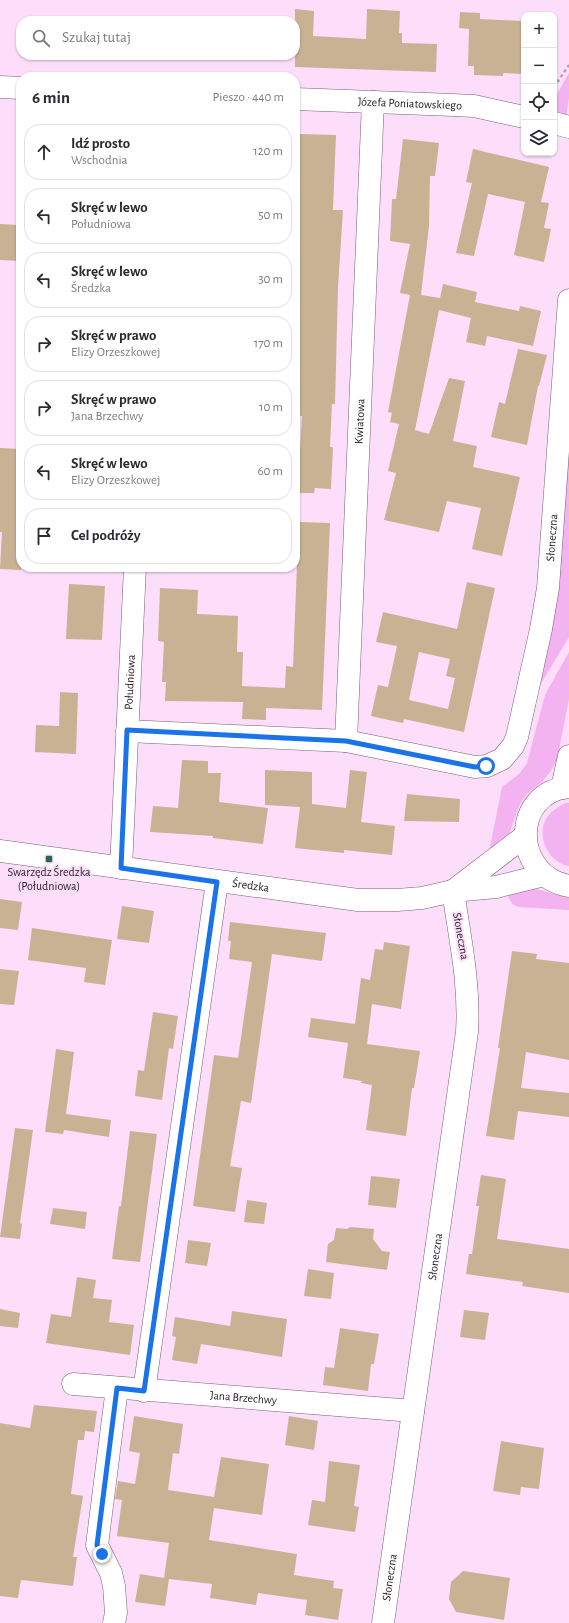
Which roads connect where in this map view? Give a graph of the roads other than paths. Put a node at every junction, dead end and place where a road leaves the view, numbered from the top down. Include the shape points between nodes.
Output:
1 (0, 87) edge
2 (16, 88) edge
3 (300, 99) edge
4 (372, 102) junction
5 (521, 116) edge
6 (557, 125) edge
7 (569, 127) edge
8 (569, 300) edge
9 (135, 572) edge
10 (127, 730) junction
11 (346, 741) junction
12 (569, 756) edge
13 (565, 787) edge
14 (525, 836) junction
15 (0, 851) edge
16 (121, 868) junction
17 (544, 875) junction
18 (217, 882) junction
19 (569, 886) edge
20 (454, 891) junction
21 (73, 1384) dead end
22 (117, 1388) junction
23 (144, 1391) junction
24 (413, 1411) junction
25 (114, 1623) edge
26 (383, 1623) edge

1 - 2 street
3 - 4 street, Józefa Poniatowskiego
4 - 5 street, Józefa Poniatowskiego via 474,106
4 - 11 street, Kwiatowa
6 - 7 street
8 - 11 street, Słoneczna via 548,588 517,737 507,756 495,764 475,767
9 - 10 street, Południowa
10 - 11 street
10 - 16 street, Południowa
12 - 13 street
13 - 14 street via 540,800 532,811
14 - 17 street via 533,863
14 - 20 street, Średzka
15 - 16 street, Średzka
16 - 18 street, Średzka
17 - 19 street
17 - 20 street, Średzka via 496,887
18 - 20 street, Średzka via 358,900 422,898
18 - 23 street
20 - 24 street, Słoneczna via 466,965 467,1032
21 - 22 street, Jana Brzechwy
22 - 23 street, Jana Brzechwy
22 - 25 street via 97,1545 111,1573 114,1586
23 - 24 street, Jana Brzechwy
24 - 26 street, Słoneczna

